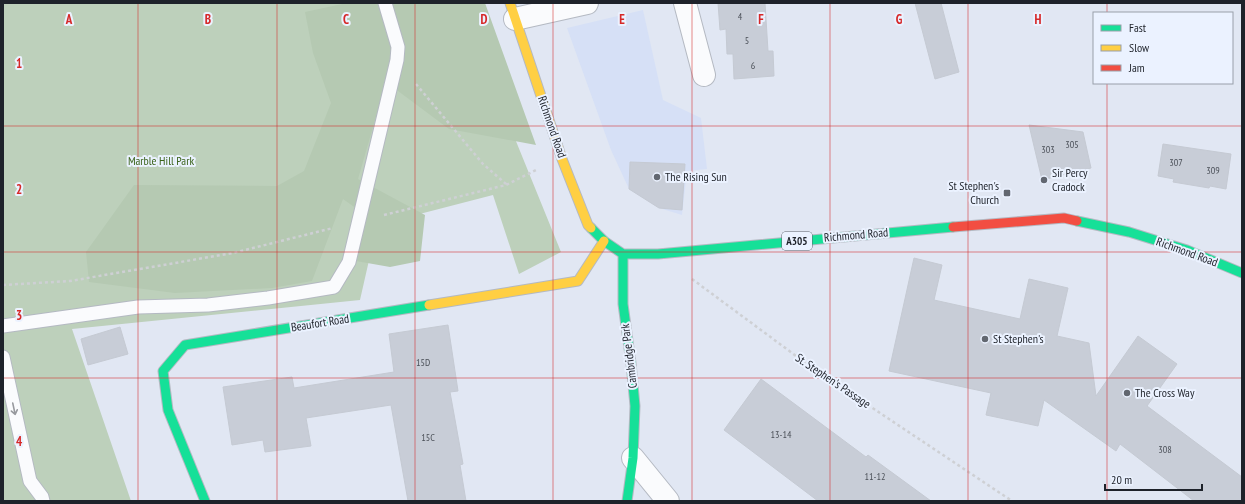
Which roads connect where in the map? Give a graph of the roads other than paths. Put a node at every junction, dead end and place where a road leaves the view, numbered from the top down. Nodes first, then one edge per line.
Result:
1 (385, 3) edge
2 (587, 3) edge
3 (685, 3) edge
4 (513, 11) edge
5 (704, 75) dead end
6 (604, 241) junction
7 (623, 254) junction
8 (1242, 273) edge
9 (3, 326) edge
10 (3, 358) edge
11 (633, 458) junction
12 (43, 501) edge
13 (205, 501) edge
14 (627, 501) edge
15 (668, 501) edge

1 - 9 lane
2 - 4 street
3 - 5 street
4 - 6 main road, Richmond Road
6 - 7 main road, Richmond Road
6 - 13 main road, Beaufort Road
7 - 8 main road, Richmond Road / A305
7 - 11 main road, Cambridge Park
10 -> 12 lane
11 - 14 main road, Cambridge Park
11 - 15 street

